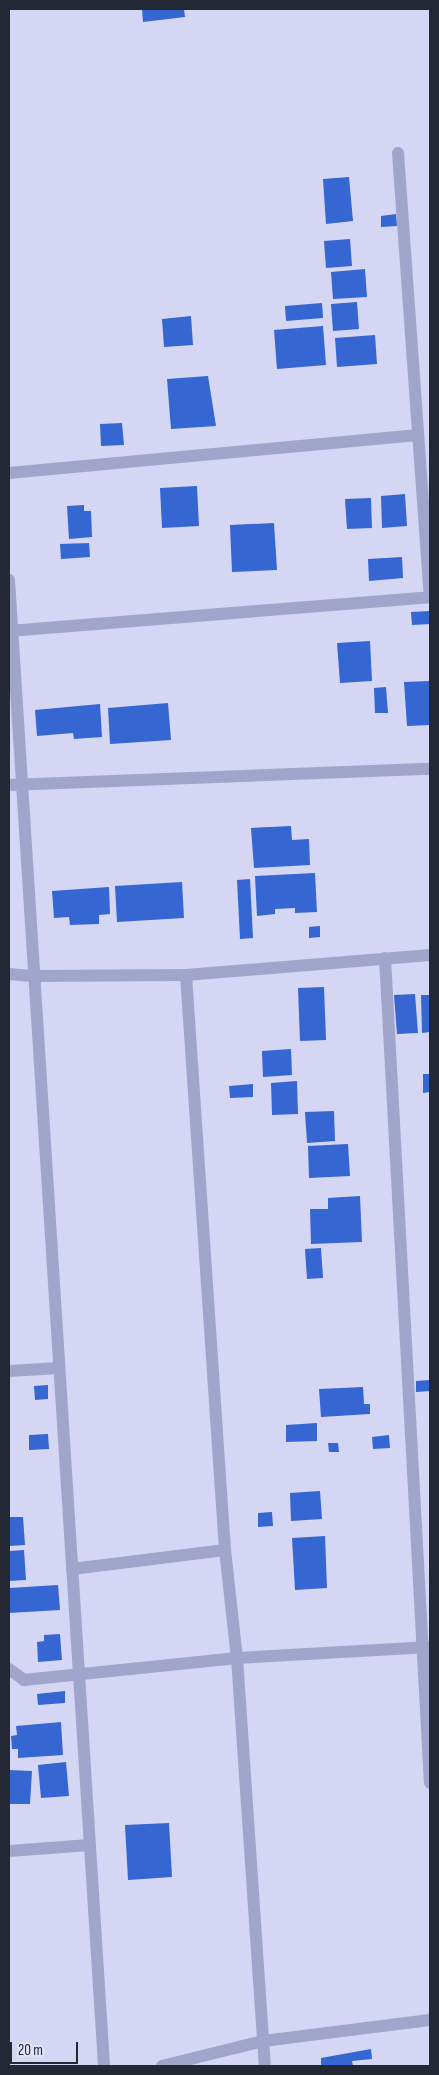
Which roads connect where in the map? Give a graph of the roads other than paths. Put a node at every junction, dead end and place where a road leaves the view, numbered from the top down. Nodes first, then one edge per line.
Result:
1 (398, 153) dead end
2 (418, 435) junction
3 (9, 473) edge
4 (9, 580) edge
5 (430, 597) edge
6 (11, 631) edge
7 (430, 769) edge
8 (15, 785) edge
9 (430, 955) edge
10 (385, 958) junction
11 (9, 974) edge
12 (186, 974) junction
13 (34, 976) junction
14 (59, 1368) junction
15 (9, 1371) edge
16 (225, 1550) junction
17 (72, 1569) junction
18 (426, 1647) edge
19 (237, 1658) junction
20 (9, 1669) edge
21 (79, 1673) junction
22 (430, 1783) edge
23 (90, 1845) junction
24 (9, 1851) edge
25 (430, 2020) edge
26 (263, 2041) junction
27 (104, 2066) edge
28 (162, 2066) edge
29 (265, 2066) edge

1 - 2 street
2 - 3 street
2 - 5 street
4 - 6 street
5 - 6 street
6 - 8 street
7 - 8 street
8 - 13 street
9 - 10 street
10 - 12 street
10 - 18 street
11 - 13 street
12 - 13 street
12 - 16 street
13 - 14 street
14 - 15 street
14 - 17 street
16 - 17 street
16 - 19 street
17 - 21 street
18 - 19 street
18 - 22 street
19 - 21 street
19 - 26 street
20 - 21 street
21 - 23 street
23 - 24 street
23 - 27 street
25 - 26 street
26 - 28 street
26 - 29 street

